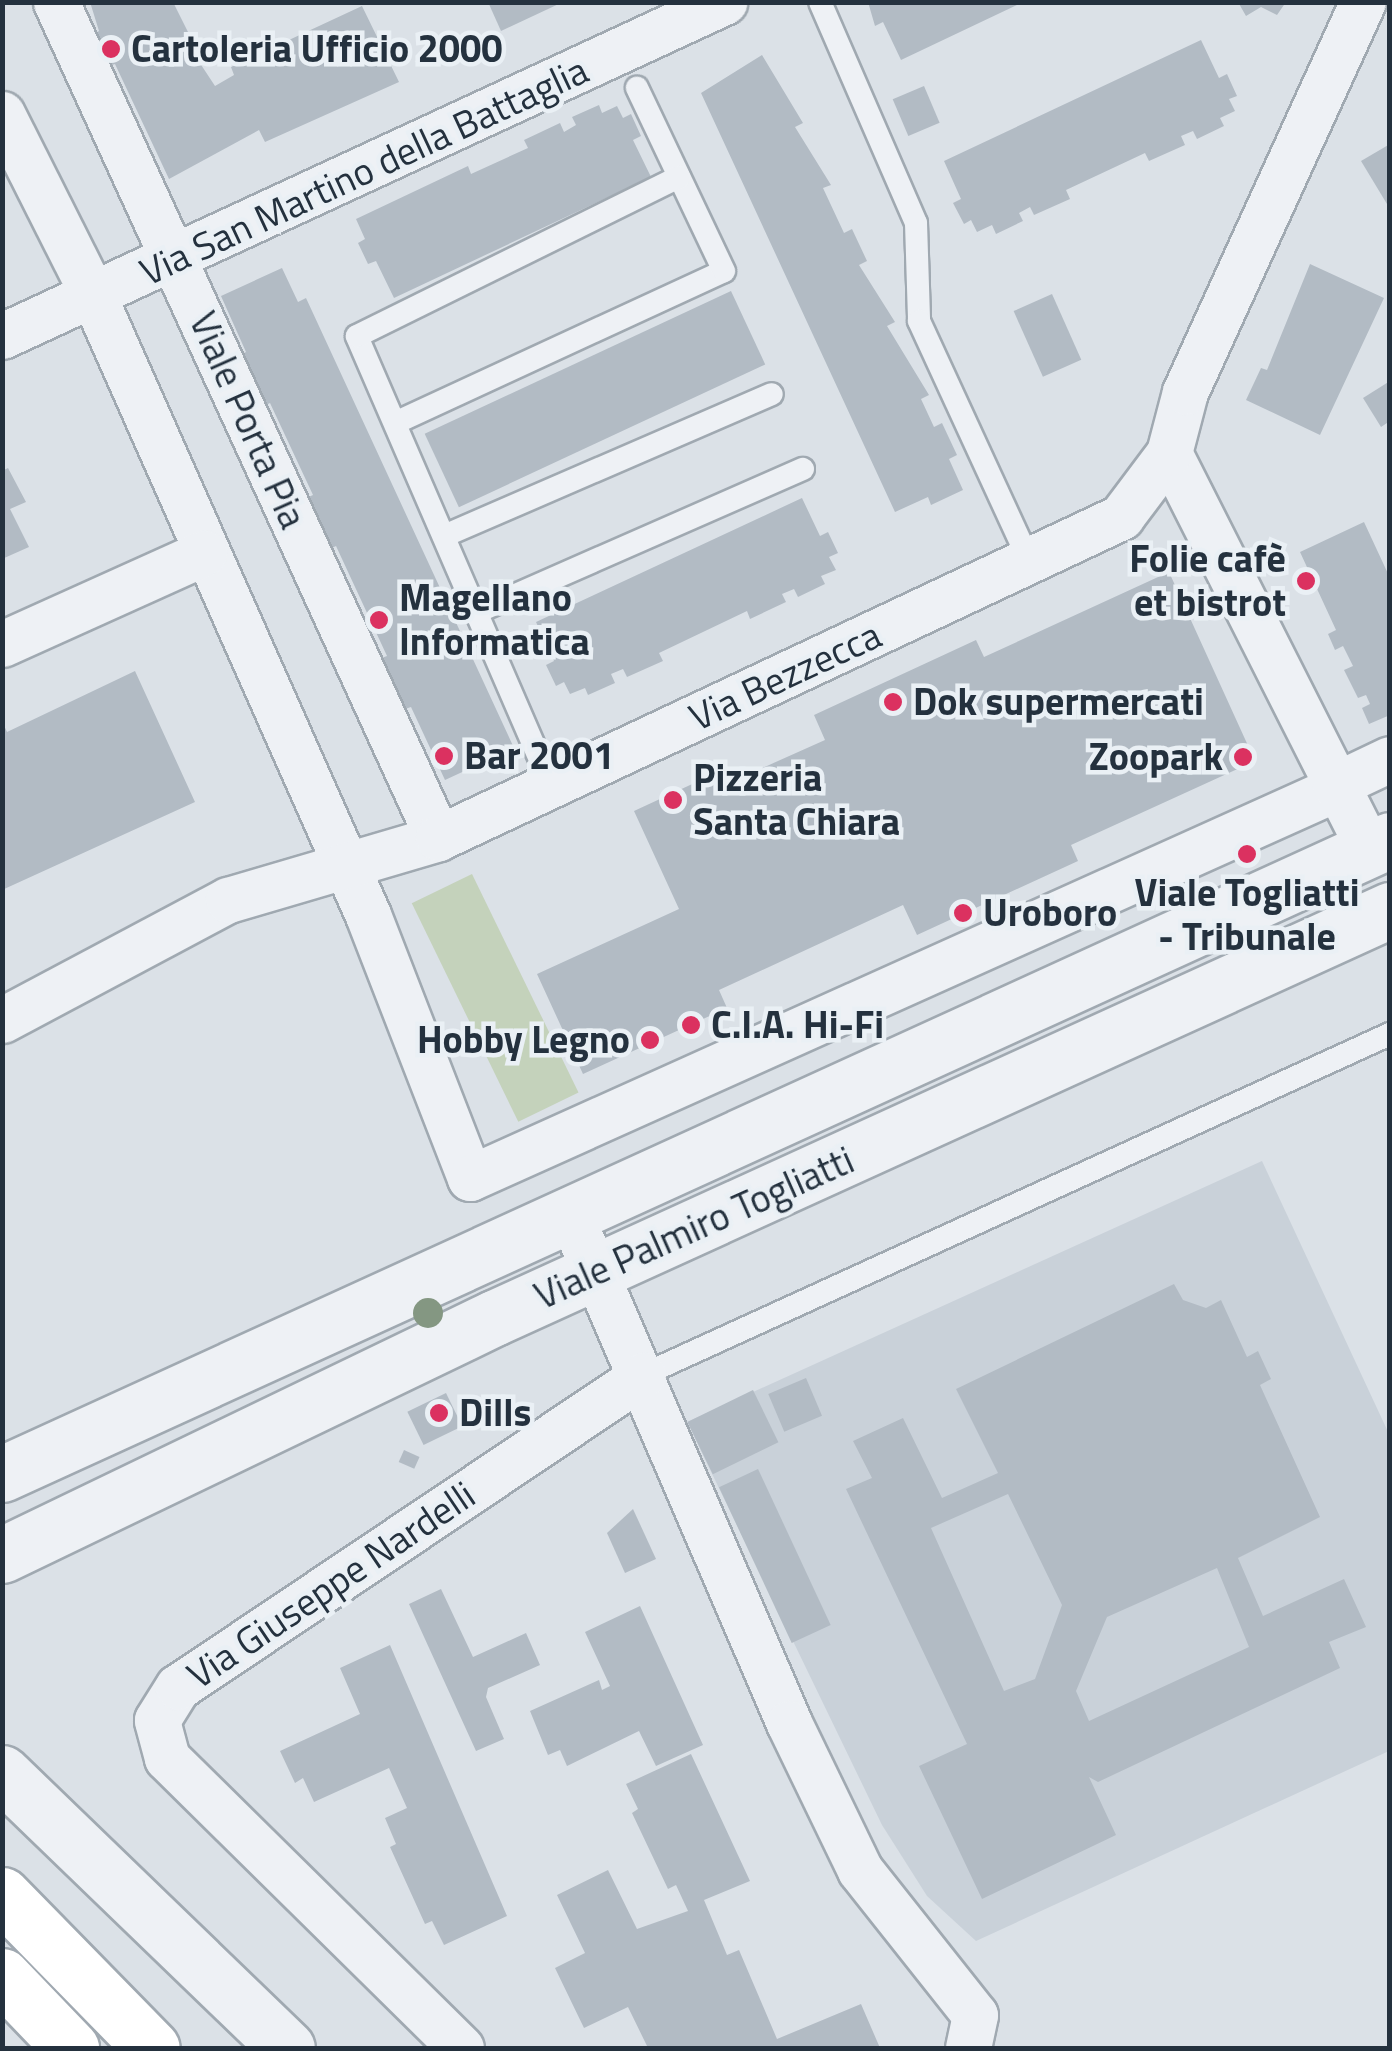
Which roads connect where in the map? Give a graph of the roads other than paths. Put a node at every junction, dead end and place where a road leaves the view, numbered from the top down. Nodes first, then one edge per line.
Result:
1 (56, 2) edge
2 (724, 2) edge
3 (820, 2) edge
4 (1362, 3) edge
5 (637, 88) dead end
6 (2, 114) edge
7 (679, 177) junction
8 (175, 259) junction
9 (94, 297) junction
10 (2, 336) edge
11 (772, 394) dead end
12 (395, 423) junction
13 (1169, 453) junction
14 (803, 469) dead end
15 (444, 536) junction
16 (204, 553) junction
17 (1030, 562) junction
18 (478, 612) junction
19 (2, 644) edge
20 (1390, 759) edge
21 (551, 785) junction
22 (1336, 786) junction
23 (438, 838) junction
24 (1379, 845) edge
25 (346, 866) junction
26 (1390, 910) edge
27 (2, 1020) edge
28 (1390, 1034) edge
29 (571, 1216) junction
30 (596, 1272) junction
31 (643, 1374) junction
32 (2, 1474) edge
33 (2, 1555) edge
34 (2, 1773) edge
35 (2, 1895) edge
36 (2, 1976) edge
37 (71, 2048) edge
38 (152, 2048) edge
39 (287, 2048) edge
40 (461, 2048) edge
41 (968, 2048) edge

1 - 8 street, Viale Porta Pia
2 - 8 street, Via San Martino della Battaglia
3 - 17 lane
4 - 13 street, Via Bezzecca
5 - 7 lane
6 - 9 street
7 - 12 lane
7 - 12 lane
8 - 9 street, Via San Martino della Battaglia
8 - 23 street, Viale Porta Pia
9 - 10 street, Via San Martino della Battaglia
9 - 16 street
11 - 15 lane
12 - 15 lane
13 - 17 street, Via Bezzecca
13 - 22 street, Viale Palmiro Togliatti
14 - 18 lane
15 - 18 lane
16 - 19 street
16 - 25 street
17 - 21 street, Via Bezzecca
18 - 21 lane
20 - 22 street
21 - 23 street, Via Bezzecca
22 - 24 street, Viale Palmiro Togliatti
22 - 25 street
23 - 25 street, Via Bezzecca
24 - 29 street, Viale Palmiro Togliatti
25 - 27 street, Via Bezzecca
26 - 30 street, Viale Palmiro Togliatti
28 - 31 lane
29 - 30 street
29 - 32 street, Viale Palmiro Togliatti
30 - 31 street
30 - 33 street, Viale Palmiro Togliatti
31 - 40 street, Via Giuseppe Nardelli
31 - 41 street
34 - 39 street
35 - 38 highway
36 - 37 highway

